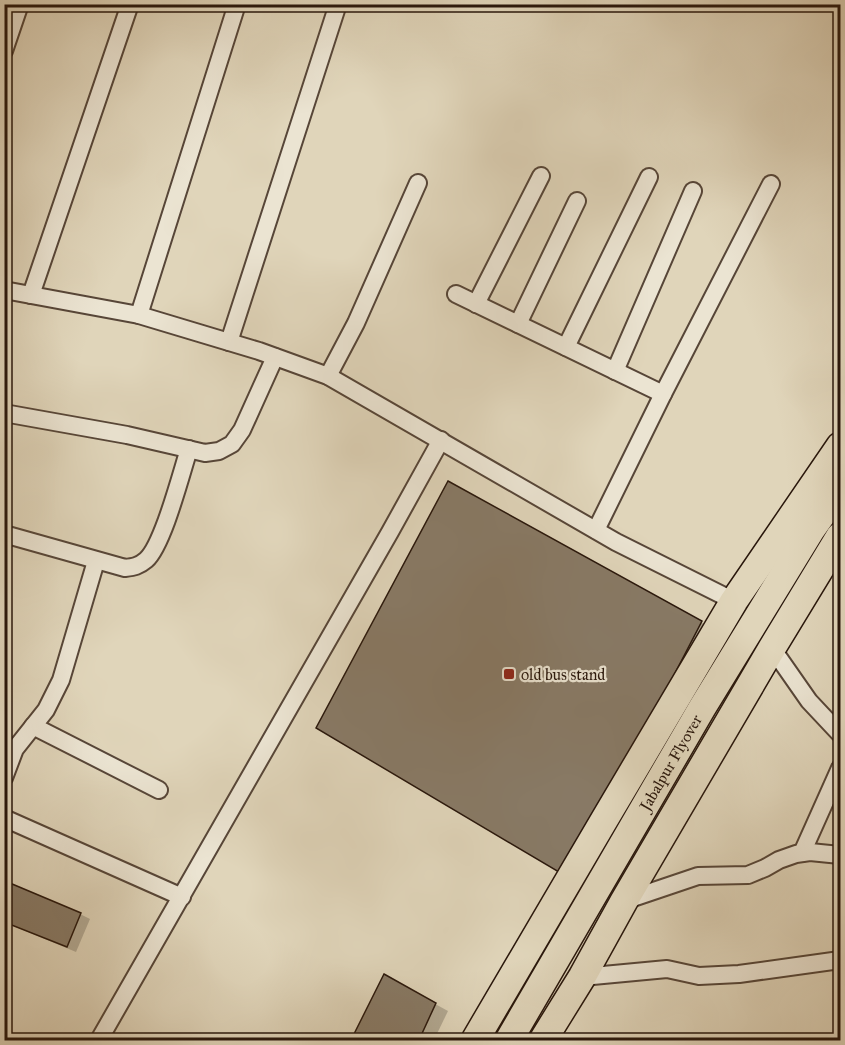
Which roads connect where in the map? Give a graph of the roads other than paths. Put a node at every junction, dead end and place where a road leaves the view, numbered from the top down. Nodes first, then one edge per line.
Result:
1 (20, 4) edge
2 (130, 4) edge
3 (237, 4) edge
4 (338, 4) edge
5 (4, 51) edge
6 (541, 177) dead end
7 (649, 177) dead end
8 (418, 183) dead end
9 (771, 184) dead end
10 (693, 191) dead end
11 (577, 201) dead end
12 (4, 290) edge
13 (456, 294) dead end
14 (31, 295) junction
15 (476, 304) junction
16 (139, 315) junction
17 (518, 324) junction
18 (229, 342) junction
19 (566, 348) junction
20 (274, 357) junction
21 (615, 371) junction
22 (328, 376) junction
23 (663, 394) junction
24 (4, 413) edge
25 (441, 440) junction
26 (840, 446) edge
27 (189, 449) junction
28 (840, 489) edge
29 (596, 530) junction
30 (4, 534) edge
31 (840, 536) edge
32 (96, 561) junction
33 (734, 601) junction
34 (772, 648) junction
35 (33, 726) junction
36 (840, 734) edge
37 (840, 768) edge
38 (4, 778) edge
39 (159, 790) dead end
40 (4, 818) edge
41 (802, 853) junction
42 (840, 855) edge
43 (182, 897) junction
44 (624, 901) junction
45 (840, 960) edge
46 (582, 976) junction
47 (99, 1041) edge
48 (475, 1041) edge
49 (509, 1041) edge
50 (543, 1041) edge

1 - 5 street
2 - 14 street
3 - 16 street
4 - 18 street
6 - 15 street
7 - 19 street
8 - 22 street
9 - 23 street
10 - 21 street
11 - 17 street
12 - 14 street
13 - 15 street
14 - 16 street
15 - 17 street
16 - 18 street
17 - 19 street
18 - 20 street
19 - 21 street
20 - 22 street
20 - 27 street
21 - 23 street
22 - 25 street
23 - 29 street
24 - 27 street
25 - 29 street
25 - 43 street
26 - 33 main road
27 - 32 street
28 - 49 main road, Jabalpur Flyover
29 - 33 street
30 - 32 street
31 - 34 main road
32 - 35 street
33 - 48 main road
34 - 36 street
34 - 44 main road
35 - 38 street
35 - 39 street
37 - 41 street
40 - 43 street
41 - 42 street
41 - 44 street
43 - 47 street
44 - 46 main road
45 - 46 street
46 - 50 main road

